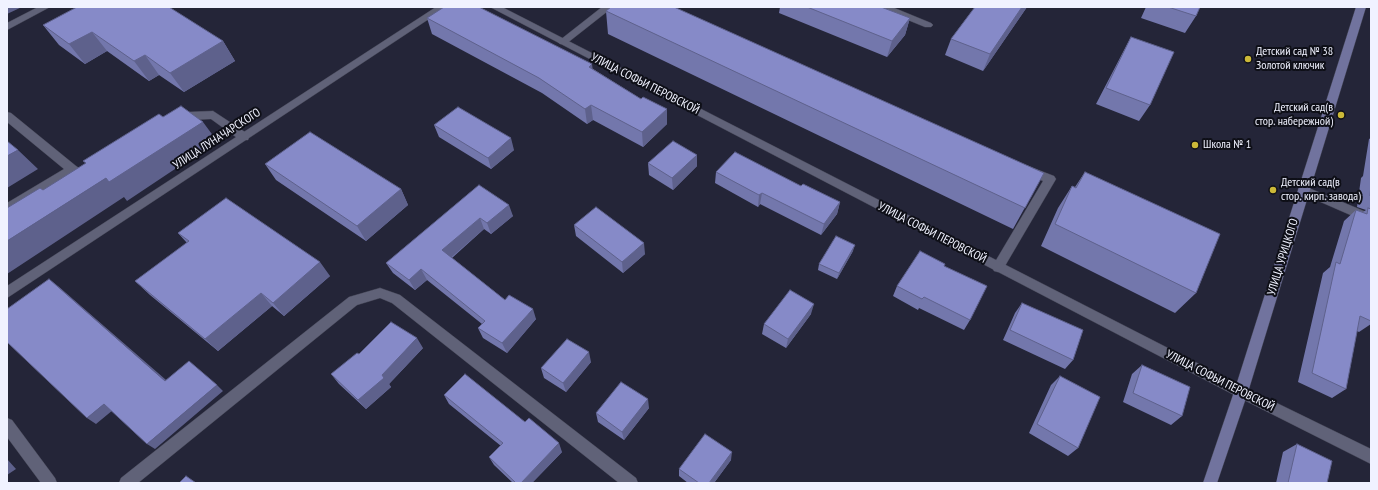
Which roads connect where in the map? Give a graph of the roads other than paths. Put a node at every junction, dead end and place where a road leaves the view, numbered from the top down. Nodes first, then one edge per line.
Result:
1 (45, 7) edge
2 (442, 7) edge
3 (495, 7) edge
4 (608, 7) edge
5 (884, 7) edge
6 (1361, 7) edge
7 (928, 25) dead end
8 (7, 28) edge
9 (563, 42) junction
10 (7, 116) edge
11 (168, 124) edge
12 (244, 137) junction
13 (1021, 166) edge
14 (72, 169) junction
15 (96, 169) edge
16 (1304, 190) junction
17 (7, 209) edge
18 (1371, 219) edge
19 (998, 267) junction
20 (7, 293) edge
21 (1241, 392) junction
22 (7, 425) edge
23 (1371, 457) edge
24 (50, 483) edge
25 (126, 483) edge
26 (631, 483) edge
27 (1210, 483) edge

1 - 8 street
2 - 12 street, УЛИЦА ЛУНАЧАРСКОГО
3 - 9 street, УЛИЦА СОФЬИ ПЕРОВСКОЙ
4 - 9 street
5 - 7 street
6 - 16 main road, УЛИЦА УРИЦКОГО
9 - 19 street, УЛИЦА СОФЬИ ПЕРОВСКОЙ
10 - 14 street
11 - 12 street
12 - 20 street, УЛИЦА ЛУНАЧАРСКОГО
13 - 19 street
14 - 15 street
14 - 17 street
16 - 18 street
16 - 21 main road, УЛИЦА УРИЦКОГО
19 - 21 street, УЛИЦА СОФЬИ ПЕРОВСКОЙ
21 - 23 street, УЛИЦА СОФЬИ ПЕРОВСКОЙ
21 - 27 main road, УЛИЦА УРИЦКОГО
22 - 24 street
25 - 26 street

